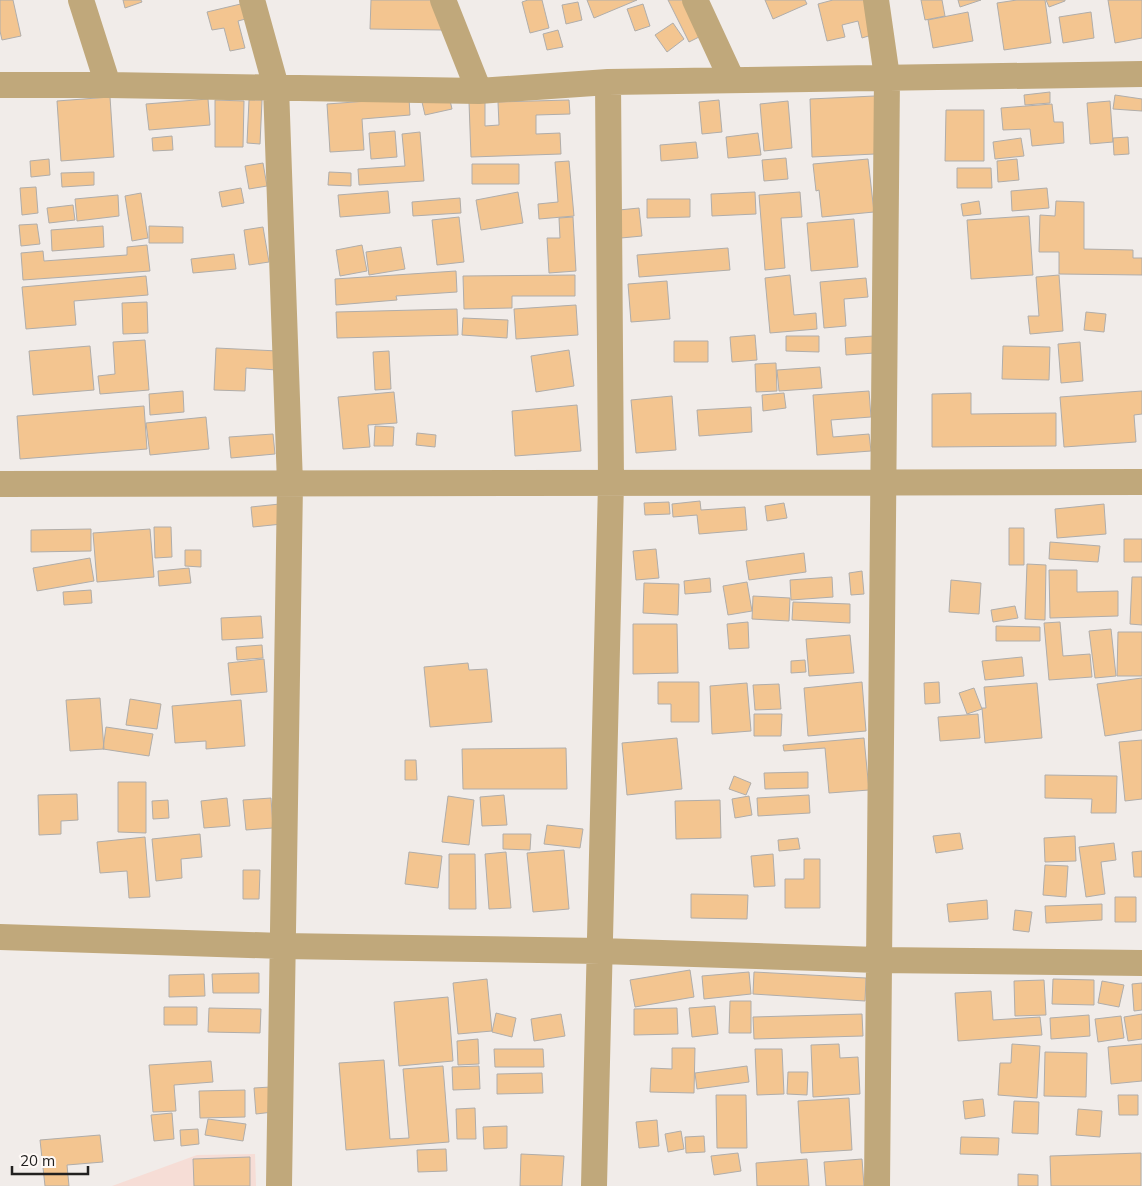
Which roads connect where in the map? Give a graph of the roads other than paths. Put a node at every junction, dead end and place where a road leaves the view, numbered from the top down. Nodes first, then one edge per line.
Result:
1 (81, 0) edge
2 (252, 0) edge
3 (443, 0) edge
4 (695, 0) edge
5 (876, 0) edge
6 (1142, 74) edge
7 (887, 77) junction
8 (732, 80) junction
9 (608, 82) junction
10 (0, 85) edge
11 (108, 85) junction
12 (276, 87) junction
13 (478, 91) junction
14 (882, 482) junction
15 (1142, 482) edge
16 (611, 483) junction
17 (0, 484) edge
18 (290, 484) junction
19 (0, 937) edge
20 (282, 946) junction
21 (600, 951) junction
22 (878, 960) junction
23 (1142, 963) edge
24 (278, 1186) edge
25 (594, 1186) edge
26 (877, 1186) edge

1 - 11 street
2 - 12 street
3 - 13 street
4 - 8 street
5 - 7 street
6 - 7 street
7 - 8 street
7 - 14 street
8 - 9 street
9 - 13 street
9 - 16 street
10 - 11 street
11 - 12 street
12 - 13 street
12 - 18 street
14 - 15 street
14 - 16 street
14 - 22 street
16 - 18 street
16 - 21 street
17 - 18 street
18 - 20 street
19 - 20 street
20 - 21 street
20 - 24 street
21 - 22 street
21 - 25 street
22 - 23 street
22 - 26 street

